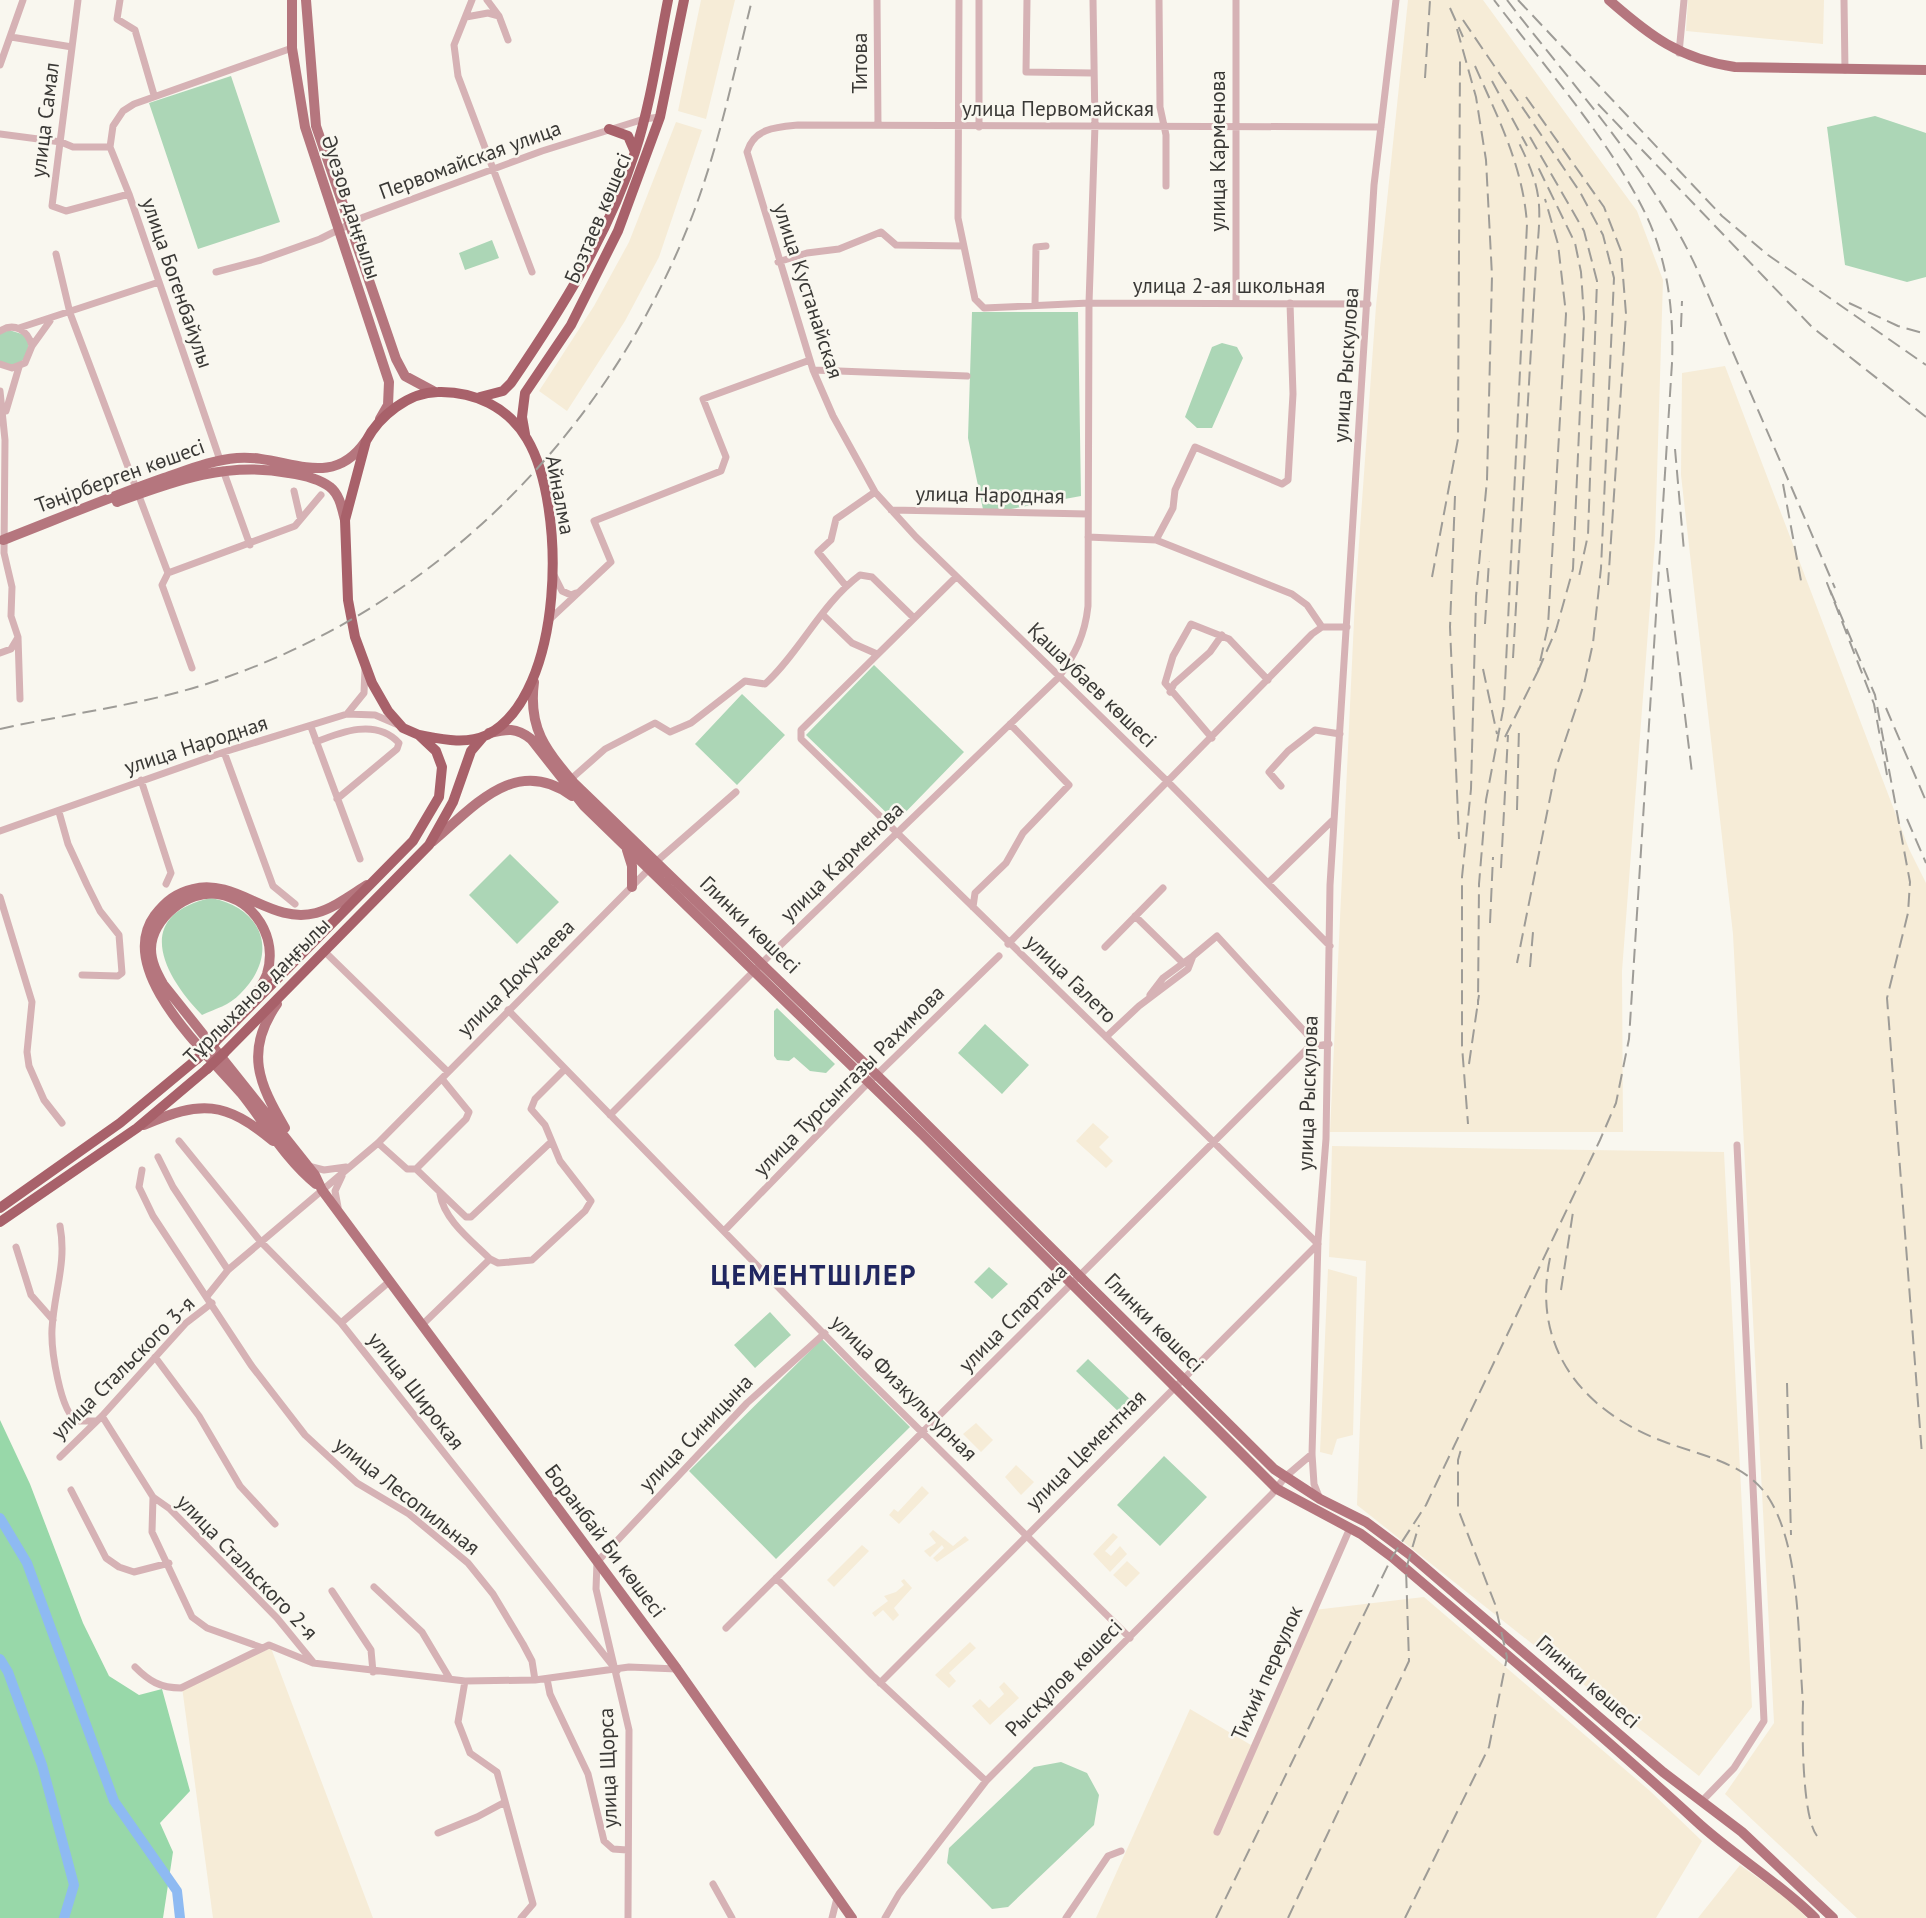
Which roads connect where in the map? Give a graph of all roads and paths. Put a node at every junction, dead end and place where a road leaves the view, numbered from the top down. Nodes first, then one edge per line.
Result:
1 (23, 0) edge
2 (78, 0) edge
3 (120, 0) edge
4 (292, 0) edge
5 (306, 0) edge
6 (472, 0) edge
7 (487, 0) edge
8 (668, 0) edge
9 (684, 0) edge
10 (877, 0) edge
11 (959, 0) edge
12 (979, 0) edge
13 (1027, 0) edge
14 (1093, 0) edge
15 (1159, 0) edge
16 (1236, 0) edge
17 (1396, 0) edge
18 (1609, 0) edge
19 (1684, 0) edge
20 (1844, 0) edge
21 (499, 16) junction
22 (466, 17) junction
23 (11, 37) junction
24 (508, 40) dead end
25 (72, 47) junction
26 (292, 48) junction
27 (1679, 53) junction
28 (0, 65) edge
29 (1845, 70) junction
30 (1926, 70) edge
31 (1092, 73) junction
32 (153, 95) junction
33 (660, 117) junction
34 (643, 119) junction
35 (878, 125) junction
36 (1095, 125) junction
37 (958, 126) junction
38 (979, 127) junction
39 (1163, 127) junction
40 (1381, 127) junction
41 (1236, 128) junction
42 (610, 129) junction
43 (0, 134) edge
44 (61, 142) junction
45 (110, 147) junction
46 (635, 152) junction
47 (747, 152) joint
48 (492, 170) junction
49 (1166, 186) dead end
50 (129, 194) junction
51 (349, 223) junction
52 (336, 229) junction
53 (962, 246) junction
54 (1046, 246) dead end
55 (56, 254) dead end
56 (778, 262) junction
57 (216, 272) dead end
58 (532, 272) dead end
59 (159, 282) junction
60 (1089, 303) junction
61 (1236, 303) junction
62 (1290, 303) junction
63 (1035, 304) junction
64 (1368, 304) junction
65 (70, 313) junction
66 (52, 319) junction
67 (0, 320) edge
68 (10, 327) junction
69 (19, 328) junction
70 (0, 331) edge
71 (32, 346) junction
72 (810, 360) junction
73 (0, 364) edge
74 (19, 367) junction
75 (813, 370) junction
76 (967, 376) dead end
77 (0, 391) edge
78 (433, 391) junction
79 (480, 397) junction
80 (380, 419) junction
81 (4, 422) junction
82 (526, 437) junction
83 (845, 438) joint
84 (2, 440) edge
85 (366, 440) junction
86 (221, 464) junction
87 (137, 491) junction
88 (294, 491) dead end
89 (874, 492) junction
90 (321, 495) dead end
91 (891, 510) junction
92 (1088, 514) junction
93 (300, 517) junction
94 (345, 520) junction
95 (1088, 537) junction
96 (2, 540) edge
97 (1156, 540) junction
98 (250, 545) junction
99 (2, 555) edge
100 (551, 568) junction
101 (168, 573) junction
102 (956, 577) junction
103 (846, 586) junction
104 (580, 592) junction
105 (823, 615) junction
106 (914, 618) junction
107 (548, 621) junction
108 (1347, 627) junction
109 (1320, 628) junction
110 (1222, 635) junction
111 (18, 637) junction
112 (0, 653) edge
113 (877, 654) junction
114 (366, 665) junction
115 (192, 667) dead end
116 (1058, 678) junction
117 (1268, 680) junction
118 (534, 682) junction
119 (1170, 692) junction
120 (20, 699) dead end
121 (347, 714) junction
122 (1010, 724) junction
123 (310, 727) junction
124 (403, 728) junction
125 (487, 734) junction
126 (1340, 734) junction
127 (419, 736) junction
128 (1212, 738) junction
129 (316, 742) junction
130 (223, 752) junction
131 (571, 779) junction
132 (141, 780) junction
133 (1168, 782) junction
134 (1281, 786) dead end
135 (736, 792) dead end
136 (337, 799) junction
137 (584, 806) junction
138 (59, 813) junction
139 (1334, 819) junction
140 (0, 831) edge
141 (898, 832) junction
142 (429, 845) junction
143 (626, 846) junction
144 (360, 859) dead end
145 (653, 864) junction
146 (376, 878) junction
147 (1268, 883) junction
148 (166, 884) dead end
149 (632, 887) junction
150 (1163, 888) dead end
151 (227, 892) junction
152 (0, 897) edge
153 (295, 904) dead end
154 (973, 907) junction
155 (1136, 916) junction
156 (1008, 944) junction
157 (1330, 946) junction
158 (1105, 947) dead end
159 (324, 951) junction
160 (999, 956) dead end
161 (1193, 956) junction
162 (1182, 961) junction
163 (762, 964) junction
164 (753, 972) junction
165 (82, 975) dead end
166 (291, 985) junction
167 (1145, 1001) junction
168 (508, 1010) junction
169 (245, 1012) junction
170 (1106, 1037) junction
171 (1316, 1044) junction
172 (1329, 1044) junction
173 (565, 1069) junction
174 (448, 1072) junction
175 (877, 1076) junction
176 (442, 1079) junction
177 (868, 1083) junction
178 (610, 1115) junction
179 (62, 1124) dead end
180 (138, 1128) junction
181 (179, 1141) dead end
182 (551, 1142) junction
183 (378, 1143) junction
184 (1213, 1143) junction
185 (1737, 1145) dead end
186 (294, 1154) junction
187 (158, 1157) dead end
188 (353, 1164) junction
189 (308, 1166) junction
190 (416, 1169) junction
191 (142, 1170) dead end
192 (54, 1178) junction
193 (322, 1190) junction
194 (440, 1194) junction
195 (0, 1208) edge
196 (341, 1214) junction
197 (0, 1222) edge
198 (60, 1226) dead end
199 (724, 1231) junction
200 (261, 1242) junction
201 (1318, 1244) junction
202 (16, 1247) dead end
203 (490, 1259) junction
204 (228, 1270) junction
205 (1080, 1275) junction
206 (390, 1281) junction
207 (1072, 1283) junction
208 (208, 1295) junction
209 (212, 1303) junction
210 (53, 1320) junction
211 (341, 1323) junction
212 (422, 1325) junction
213 (825, 1333) junction
214 (155, 1357) junction
215 (1179, 1382) junction
216 (99, 1419) junction
217 (923, 1433) junction
218 (1312, 1454) junction
219 (60, 1457) dead end
220 (1285, 1477) junction
221 (1277, 1489) junction
222 (71, 1490) dead end
223 (153, 1497) junction
224 (1320, 1499) junction
225 (275, 1524) dead end
226 (1371, 1526) junction
227 (1350, 1528) junction
228 (1027, 1534) junction
229 (1365, 1537) junction
230 (597, 1562) junction
231 (169, 1563) junction
232 (776, 1578) junction
233 (374, 1587) dead end
234 (332, 1591) dead end
235 (726, 1628) dead end
236 (287, 1632) junction
237 (1130, 1638) junction
238 (260, 1647) junction
239 (279, 1648) junction
240 (313, 1663) junction
241 (135, 1667) dead end
242 (677, 1669) junction
243 (617, 1671) junction
244 (373, 1672) junction
245 (450, 1679) junction
246 (547, 1679) junction
247 (535, 1680) junction
248 (465, 1681) junction
249 (880, 1683) junction
250 (1562, 1684) junction
251 (1554, 1697) junction
252 (986, 1781) junction
253 (1704, 1801) junction
254 (505, 1802) junction
255 (1696, 1821) junction
256 (1217, 1832) dead end
257 (438, 1833) dead end
258 (627, 1850) junction
259 (1121, 1852) dead end
260 (1773, 1861) junction
261 (1758, 1872) junction
262 (713, 1884) dead end
263 (837, 1898) junction
264 (521, 1918) edge
265 (628, 1918) edge
266 (732, 1918) edge
267 (832, 1918) edge
268 (852, 1918) edge
269 (885, 1918) edge
270 (1066, 1918) edge
271 (1815, 1918) edge
272 (1833, 1918) edge

1 - 23 street
2 - 25 street, улица Самал
3 - 32 street
4 - 26 main road, Әуезов даңғылы
5 - 51 main road, Әуезов даңғылы
6 - 22 street
7 - 21 street
8 - 34 highway, Бозтаев көшесі
9 - 33 highway, Бозтаев көшесі
10 - 35 street, Титова
11 - 37 street
12 - 38 street
13 - 31 street
14 - 31 street, улица Карменова
15 - 39 street
16 - 41 street, улица Карменова
17 - 40 street, улица Рыскулова
18 - 27 main road
19 - 27 street
20 - 29 street
21 - 22 street
21 - 24 street
22 - 48 street
23 - 25 street
23 - 28 street
25 - 44 street, улица Самал
26 - 32 street
26 - 52 main road, Әуезов даңғылы
27 - 29 main road
29 - 30 main road
31 - 36 street, улица Карменова
32 - 45 street
33 - 34 street, Первомайская улица
33 - 82 highway, Бозтаев көшесі
34 - 42 street, Первомайская улица
34 - 46 highway, Бозтаев көшесі
35 - 37 street, улица Первомайская
35 - 47 street, улица Первомайская
36 - 38 street, улица Первомайская
36 - 39 street, улица Первомайская
36 - 60 street, улица Карменова
37 - 38 street, улица Первомайская
37 - 53 street
39 - 41 street, улица Первомайская
39 - 49 street
40 - 41 street, улица Первомайская
40 - 64 street, улица Рыскулова
41 - 61 street, улица Карменова
42 - 46 highway
42 - 48 street, Первомайская улица
43 - 44 street
44 - 45 street
44 - 50 street, улица Самал
45 - 50 street, улица Богенбайулы
46 - 79 highway, Бозтаев көшесі
47 - 56 street, улица Кустанайская
48 - 51 street, Первомайская улица
48 - 58 street
50 - 59 street, улица Богенбайулы
51 - 52 street, Первомайская улица
51 - 78 main road, Әуезов даңғылы
52 - 57 street, Первомайская улица
52 - 80 main road, Әуезов даңғылы
53 - 56 street
53 - 63 street, улица 2-ая школьная
54 - 63 street
55 - 65 street
56 - 72 street, улица Кустанайская
59 - 65 street
59 - 86 street, улица Богенбайулы
60 - 61 street, улица 2-ая школьная
60 - 63 street, улица 2-ая школьная
60 - 92 street, улица Карменова
61 - 62 street, улица 2-ая школьная
62 - 64 street, улица 2-ая школьная
62 - 97 street
64 - 108 street, улица Рыскулова
65 - 66 street
65 - 87 street
66 - 69 street
66 - 71 street
67 - 68 street
68 - 69 street
68 - 70 street
69 - 71 street
71 - 74 street
72 - 75 street, улица Кустанайская
72 - 104 street
73 - 74 street
74 - 81 street
75 - 76 street
75 - 83 street, улица Кустанайская
77 - 81 street
78 - 79 highway, Айналма
78 - 80 highway
79 - 82 highway, Айналма
80 - 85 highway
81 - 84 street
82 - 100 highway, Айналма
83 - 89 street, Қашаубаев көшесі
84 - 96 street
85 - 86 main road, Тәңірберген көшесі
85 - 94 highway
86 - 87 main road, Тәңірберген көшесі
86 - 94 main road, Тәңірберген көшесі
86 - 98 street, улица Богенбайулы
87 - 96 main road, Тәңірберген көшесі
87 - 101 street
88 - 93 street
89 - 91 street, Қашаубаев көшесі
89 - 103 street
90 - 93 street
91 - 92 street, улица Народная
91 - 102 street, Қашаубаев көшесі
92 - 95 street, улица Карменова
93 - 98 street
94 - 114 highway
95 - 97 street
95 - 116 street, улица Карменова
96 - 99 street
97 - 109 street
98 - 101 street
99 - 111 street
100 - 104 street
100 - 107 highway, Айналма
101 - 115 street
102 - 106 street
102 - 116 street, Қашаубаев көшесі
103 - 105 street
103 - 106 street
104 - 107 street
105 - 113 street
105 - 131 street
106 - 113 street
107 - 118 highway, Айналма
108 - 109 street
108 - 126 street, улица Рыскулова
109 - 117 street
110 - 117 street
110 - 119 street
110 - 119 street
111 - 112 street
111 - 120 street
113 - 141 street, улица Галето
114 - 121 street
114 - 124 highway
116 - 122 street, улица Карменова
116 - 133 street, Қашаубаев көшесі
117 - 128 street
118 - 125 highway, Айналма
118 - 131 main road, Глинки көшесі
119 - 128 street
121 - 123 street, улица Народная
121 - 124 street, улица Народная
122 - 141 street, улица Карменова
122 - 154 street
123 - 129 street
123 - 130 street, улица Народная
124 - 127 highway
125 - 127 highway
125 - 137 main road, Глинки көшесі
125 - 142 highway, Тұрлыханов даңғылы
126 - 134 street
126 - 139 street, улица Рыскулова
127 - 146 highway, Тұрлыханов даңғылы
128 - 133 street
129 - 136 street
129 - 136 street
130 - 132 street, улица Народная
130 - 153 street
131 - 145 main road, Глинки көшесі
132 - 138 street, улица Народная
132 - 148 street
133 - 147 street, Қашаубаев көшесі
133 - 156 street
135 - 145 street, улица Докучаева
136 - 144 street
137 - 142 main road
137 - 143 main road, Глинки көшесі
138 - 140 street, улица Народная
138 - 165 street
139 - 147 street
139 - 157 street, улица Рыскулова
141 - 154 street, улица Галето
141 - 163 street, улица Карменова
142 - 159 highway, Тұрлыханов даңғылы
143 - 145 main road, Глинки көшесі
143 - 149 main road
145 - 149 street, улица Докучаева
145 - 163 main road, Глинки көшесі
145 - 164 main road, Глинки көшесі
146 - 151 main road
146 - 169 highway, Тұрлыханов даңғылы
147 - 157 street, Қашаубаев көшесі
149 - 168 street, улица Докучаева
150 - 155 street
151 - 169 main road
151 - 186 main road, Боранбай Би көшесі
152 - 179 street
154 - 156 street, улица Галето
155 - 158 street
155 - 162 street
156 - 170 street, улица Галето
157 - 172 street, улица Рыскулова
159 - 166 highway, Тұрлыханов даңғылы
159 - 174 street
160 - 175 street, улица Турсынгазы Рахимова
161 - 162 street
161 - 167 street
161 - 171 street
162 - 167 street
163 - 164 street, улица Карменова
163 - 175 main road, Глинки көшесі
164 - 177 main road, Глинки көшесі
164 - 178 street, улица Карменова
166 - 180 highway, Тұрлыханов даңғылы, bridge
166 - 186 main road
167 - 170 street
168 - 173 street, улица Физкультурная
168 - 174 street, улица Докучаева
169 - 192 highway, Тұрлыханов даңғылы, bridge
170 - 184 street, улица Галето
171 - 172 street
171 - 184 street, улица Спартака
172 - 201 street, улица Рыскулова
173 - 178 street, улица Физкультурная
173 - 182 street
174 - 176 street, улица Докучаева
175 - 177 street, улица Турсынгазы Рахимова
175 - 205 main road, Глинки көшесі
176 - 183 street, улица Докучаева
176 - 190 street
177 - 199 street, улица Турсынгазы Рахимова
177 - 207 main road, Глинки көшесі
178 - 199 street, улица Физкультурная
180 - 186 main road
180 - 192 highway, Тұрлыханов даңғылы
181 - 200 street, улица Широкая
182 - 194 street
182 - 203 street
183 - 188 street, улица Докучаева
183 - 190 street
184 - 201 street, улица Галето
184 - 205 street, улица Спартака
185 - 253 street
186 - 189 main road, Боранбай Би көшесі
186 - 193 main road, Боранбай Би көшесі
187 - 204 street
188 - 189 street
188 - 193 street, улица Докучаева
188 - 196 street
189 - 193 main road, Боранбай Би көшесі
190 - 194 street
191 - 208 street, улица Лесопильная
192 - 195 highway, Тұрлыханов даңғылы
192 - 197 highway, Тұрлыханов даңғылы
193 - 196 main road, Боранбай Би көшесі
193 - 200 street, улица Стальского 3-я
194 - 203 street
196 - 206 main road, Боранбай Би көшесі
198 - 210 street
199 - 213 street, улица Физкультурная
200 - 204 street, улица Стальского 3-я
200 - 211 street, улица Широкая
201 - 215 street, улица Цементная
201 - 218 street, улица Рыскулова
202 - 210 street
203 - 212 street
204 - 208 street, улица Стальского 3-я
205 - 207 street, улица Спартака
205 - 215 main road, Глинки көшесі
206 - 211 street
206 - 212 main road, Боранбай Би көшесі
207 - 215 main road, Глинки көшесі
207 - 217 street, улица Спартака
208 - 209 street, улица Лесопильная
209 - 214 street, улица Стальского 3-я
209 - 247 street, улица Лесопильная
210 - 216 street
211 - 243 street, улица Широкая
212 - 230 main road, Боранбай Би көшесі
213 - 217 street, улица Физкультурная
213 - 230 street, улица Синицына
214 - 216 street, улица Стальского 3-я
214 - 225 street
215 - 220 main road, Глинки көшесі
215 - 221 main road, Глинки көшесі
215 - 228 street, улица Цементная
216 - 219 street, улица Стальского 3-я
216 - 223 street, улица Стальского 2-я
217 - 228 street, улица Физкультурная
217 - 232 street, улица Спартака
218 - 220 street
218 - 224 street, улица Рыскулова
220 - 221 street, Рысқұлов көшесі
220 - 224 main road, Глинки көшесі
221 - 227 main road, Глинки көшесі
221 - 237 street, Рысқұлов көшесі
222 - 231 street
223 - 231 street, улица Стальского 2-я
223 - 236 street, улица Стальского 2-я
224 - 226 main road, Глинки көшесі
226 - 229 street
226 - 250 main road, Глинки көшесі
227 - 229 main road, Глинки көшесі
227 - 256 street, Тихий переулок
228 - 237 street, улица Физкультурная
228 - 249 street, улица Цементная
229 - 251 main road, Глинки көшесі
230 - 242 main road, Боранбай Би көшесі
230 - 243 street, улица Щорса
231 - 238 street, улица Стальского 2-я
232 - 235 street, улица Спартака
232 - 249 street
233 - 245 street
234 - 244 street, улица Стальского 2-я
236 - 239 street
236 - 240 street, улица Стальского 2-я
237 - 252 street, Рысқұлов көшесі
238 - 239 street
238 - 241 street
239 - 240 street
240 - 244 street
242 - 243 street
242 - 263 main road, Боранбай Би көшесі
243 - 246 street
243 - 258 street, улица Щорса
244 - 245 street
245 - 248 street
246 - 247 street
246 - 258 street, улица Щорса
247 - 248 street
248 - 254 street
249 - 252 street
250 - 251 street
250 - 253 main road, Глинки көшесі
251 - 255 main road, Глинки көшесі
252 - 269 street, Рысқұлов көшесі
253 - 255 main road
253 - 260 main road, Глинки көшесі
254 - 257 street
254 - 264 street
255 - 261 main road, Глинки көшесі
258 - 265 street, улица Щорса
259 - 270 street
260 - 261 main road
260 - 272 main road, Глинки көшесі
261 - 271 main road, Глинки көшесі
262 - 266 street
263 - 267 street
263 - 268 main road, Боранбай Би көшесі

